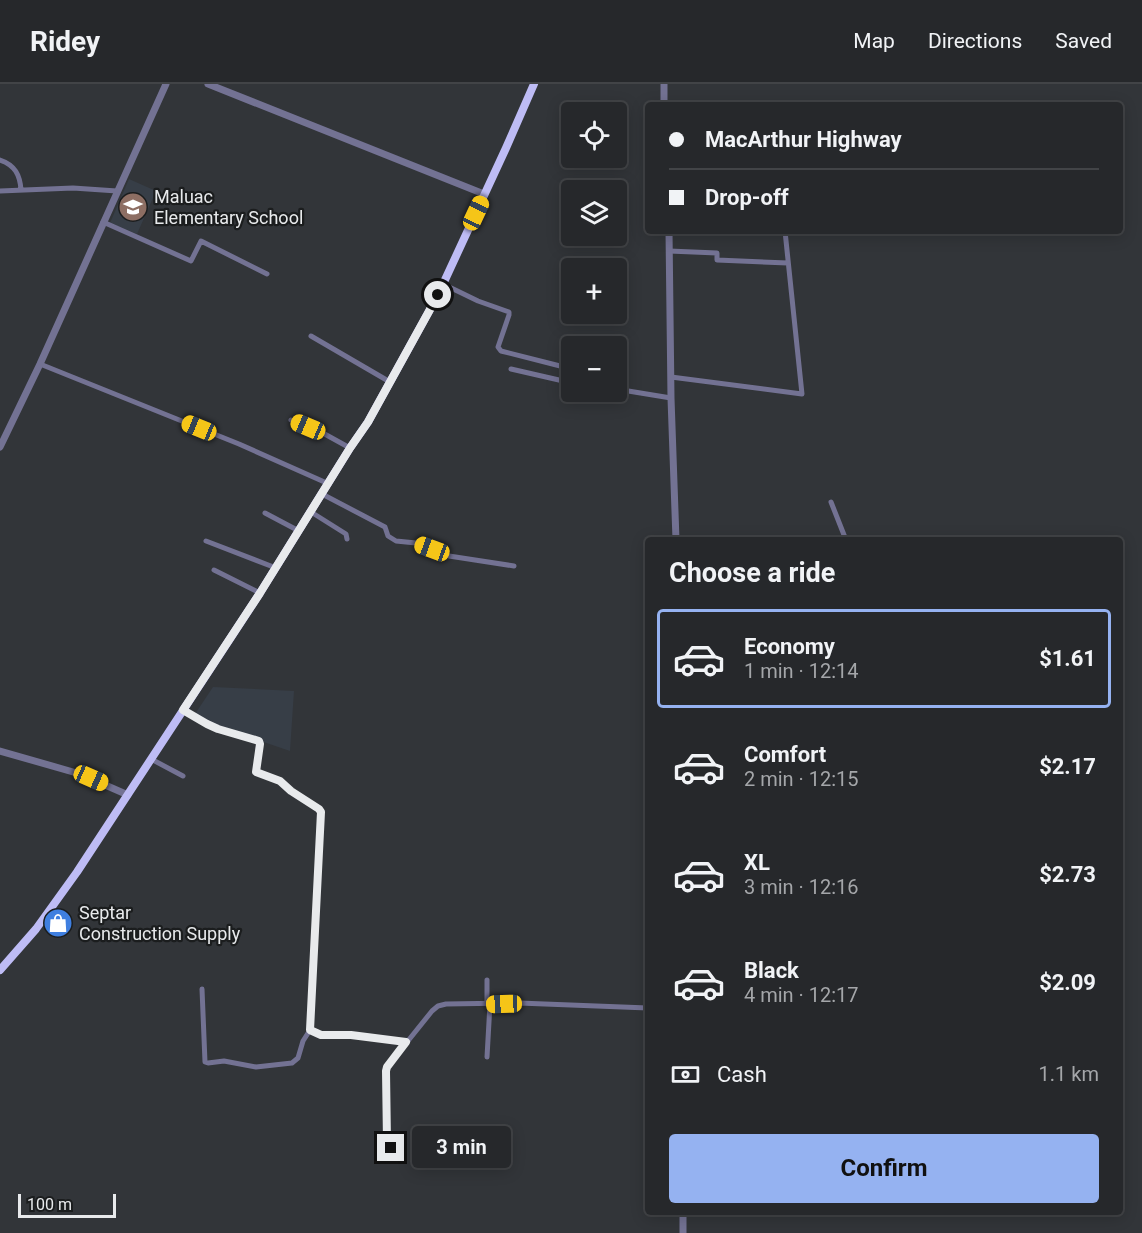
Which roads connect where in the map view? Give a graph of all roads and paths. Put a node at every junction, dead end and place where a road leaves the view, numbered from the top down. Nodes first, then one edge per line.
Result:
1 (166, 84) edge
2 (208, 84) edge
3 (534, 84) edge
4 (664, 84) edge
5 (664, 102) edge
6 (0, 160) edge
7 (21, 190) junction
8 (0, 191) edge
9 (117, 191) junction
10 (484, 194) junction
11 (103, 222) junction
12 (669, 234) edge
13 (785, 234) edge
14 (669, 251) junction
15 (788, 263) junction
16 (267, 274) dead end
17 (443, 284) junction
18 (311, 336) dead end
19 (40, 364) junction
20 (561, 366) edge
21 (511, 369) dead end
22 (671, 377) junction
23 (561, 380) edge
24 (390, 382) junction
25 (627, 391) edge
26 (671, 398) junction
27 (291, 420) dead end
28 (0, 447) edge
29 (350, 448) junction
30 (328, 484) junction
31 (322, 494) junction
32 (831, 502) dead end
33 (311, 512) junction
34 (265, 513) dead end
35 (299, 531) junction
36 (676, 537) edge
37 (845, 537) edge
38 (346, 538) dead end
39 (206, 541) dead end
40 (514, 566) dead end
41 (276, 568) junction
42 (214, 570) dead end
43 (260, 593) junction
44 (183, 710) junction
45 (0, 751) edge
46 (151, 759) junction
47 (183, 776) dead end
48 (128, 795) junction
49 (0, 970) edge
50 (488, 980) dead end
51 (202, 989) dead end
52 (488, 1004) junction
53 (645, 1008) edge
54 (310, 1030) junction
55 (406, 1042) junction
56 (487, 1057) dead end
57 (399, 1150) dead end
58 (683, 1215) edge
59 (683, 1233) edge

1 - 9 street
2 - 10 street
3 - 10 highway
4 - 5 street
6 - 7 street
7 - 8 street
7 - 9 street
9 - 11 street
10 - 17 highway
11 - 16 street
11 - 19 street
12 - 14 street
13 - 15 street
14 - 15 street
14 - 22 street
15 - 22 street
17 - 20 street
17 - 24 highway
18 - 24 street
19 - 28 street
19 - 30 street
21 - 23 street
22 - 26 street
24 - 29 highway
25 - 26 street
26 - 36 street
27 - 29 street
29 - 30 highway
30 - 31 highway
31 - 33 highway
31 - 40 street
32 - 37 street
33 - 35 highway
33 - 38 street
34 - 35 street
35 - 41 highway
39 - 41 street
41 - 43 highway
42 - 43 street
43 - 44 highway
44 - 46 highway
44 - 54 street
45 - 48 street
46 - 47 street
46 - 48 highway
48 - 49 highway
50 - 52 street
51 - 54 street
52 - 53 street
52 - 55 street
52 - 56 street
54 - 55 street
55 - 57 street
58 - 59 street

